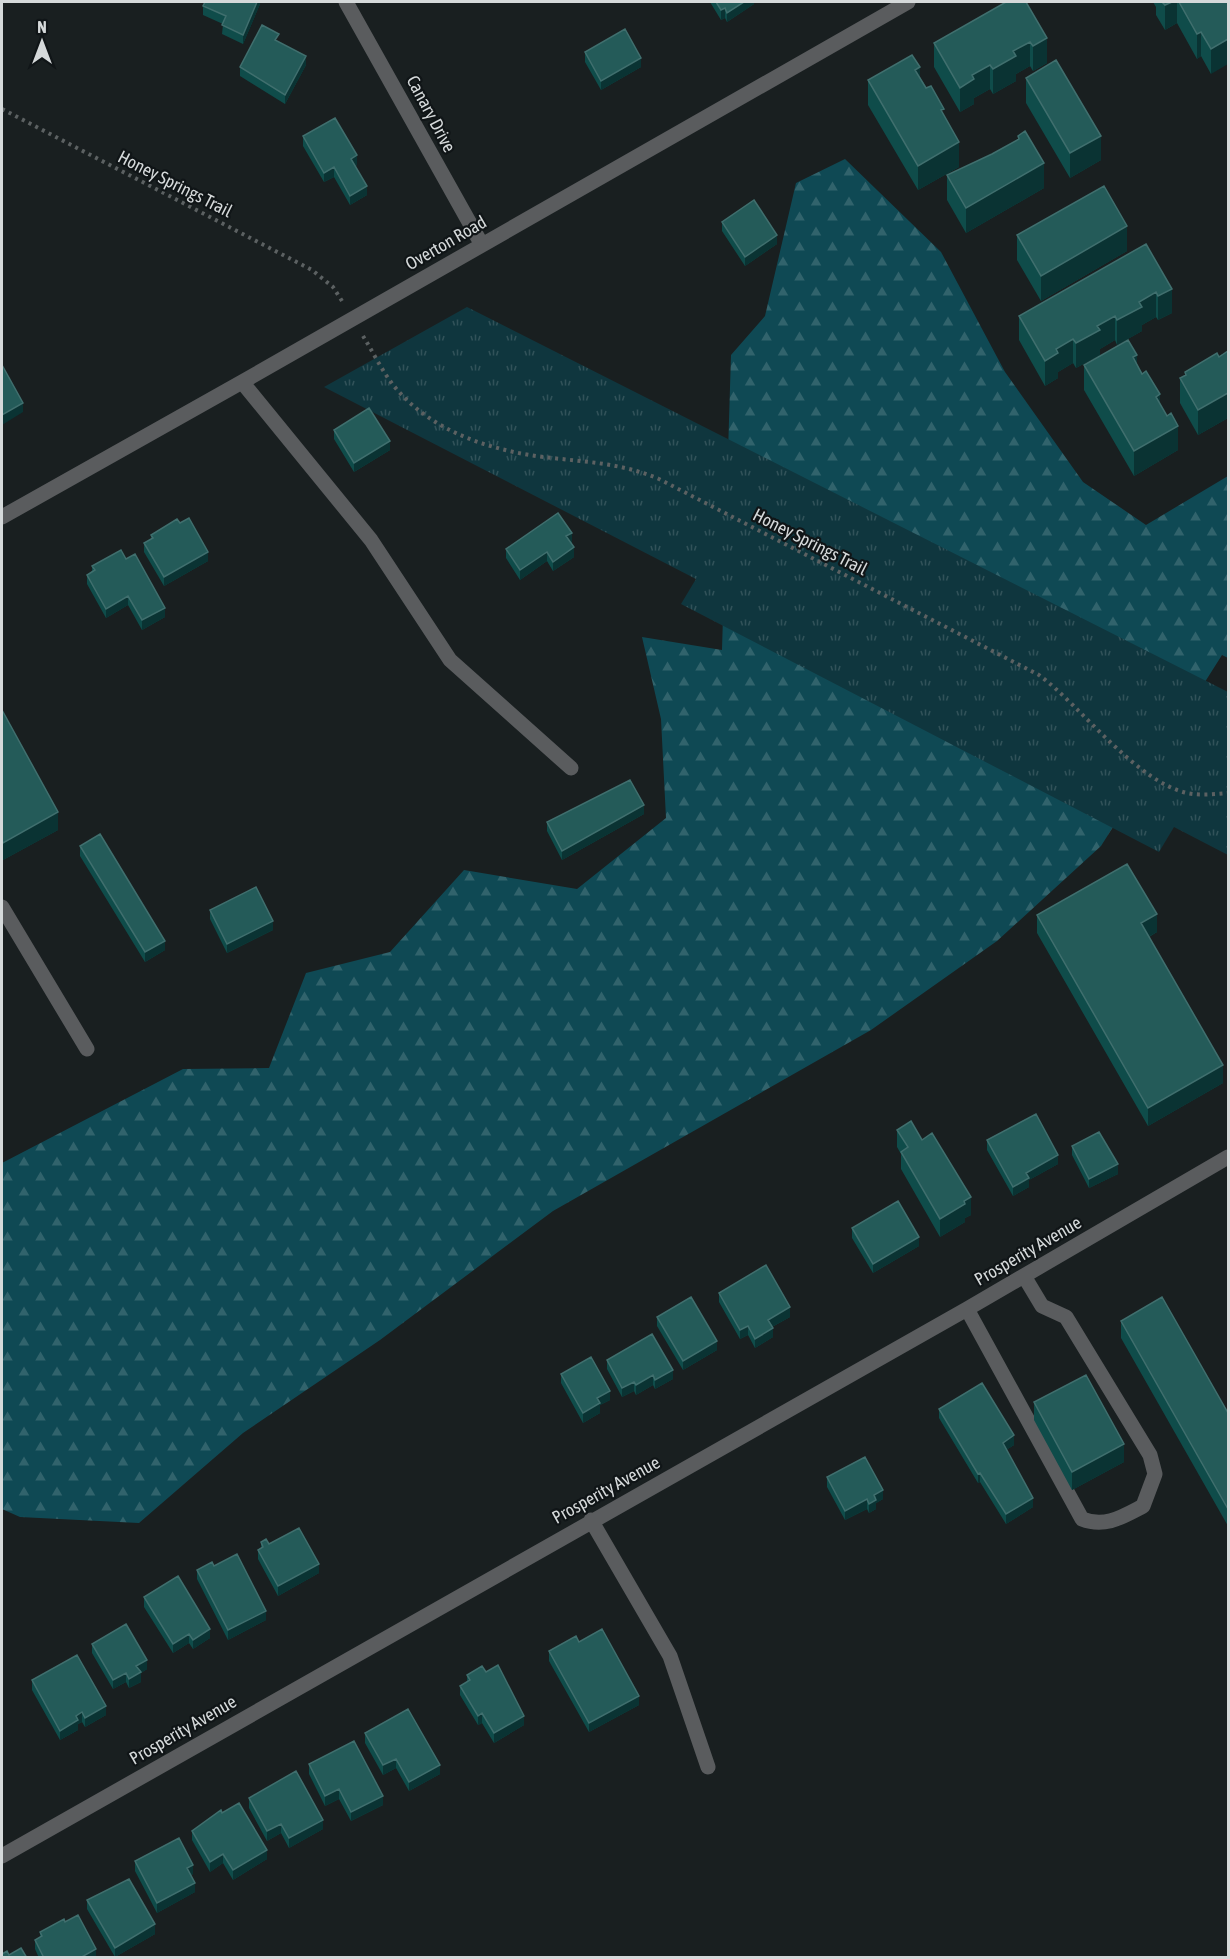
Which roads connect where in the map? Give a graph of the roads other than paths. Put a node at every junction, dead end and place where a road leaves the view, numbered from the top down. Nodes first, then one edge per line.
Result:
1 (346, 2) edge
2 (908, 2) edge
3 (482, 245) junction
4 (242, 382) junction
5 (2, 517) edge
6 (571, 768) dead end
7 (2, 907) edge
8 (87, 1049) dead end
9 (1228, 1157) edge
10 (1024, 1276) junction
11 (967, 1309) junction
12 (591, 1520) junction
13 (708, 1767) dead end
14 (2, 1856) edge

1 - 3 street, Canary Drive
2 - 3 street, Overton Road
3 - 4 street, Overton Road
4 - 5 street, Overton Road
4 - 6 street
7 - 8 street
9 - 10 street, Prosperity Avenue
10 - 11 street, Prosperity Avenue
10 - 11 street
11 - 12 street, Prosperity Avenue
12 - 13 street
12 - 14 street, Prosperity Avenue

